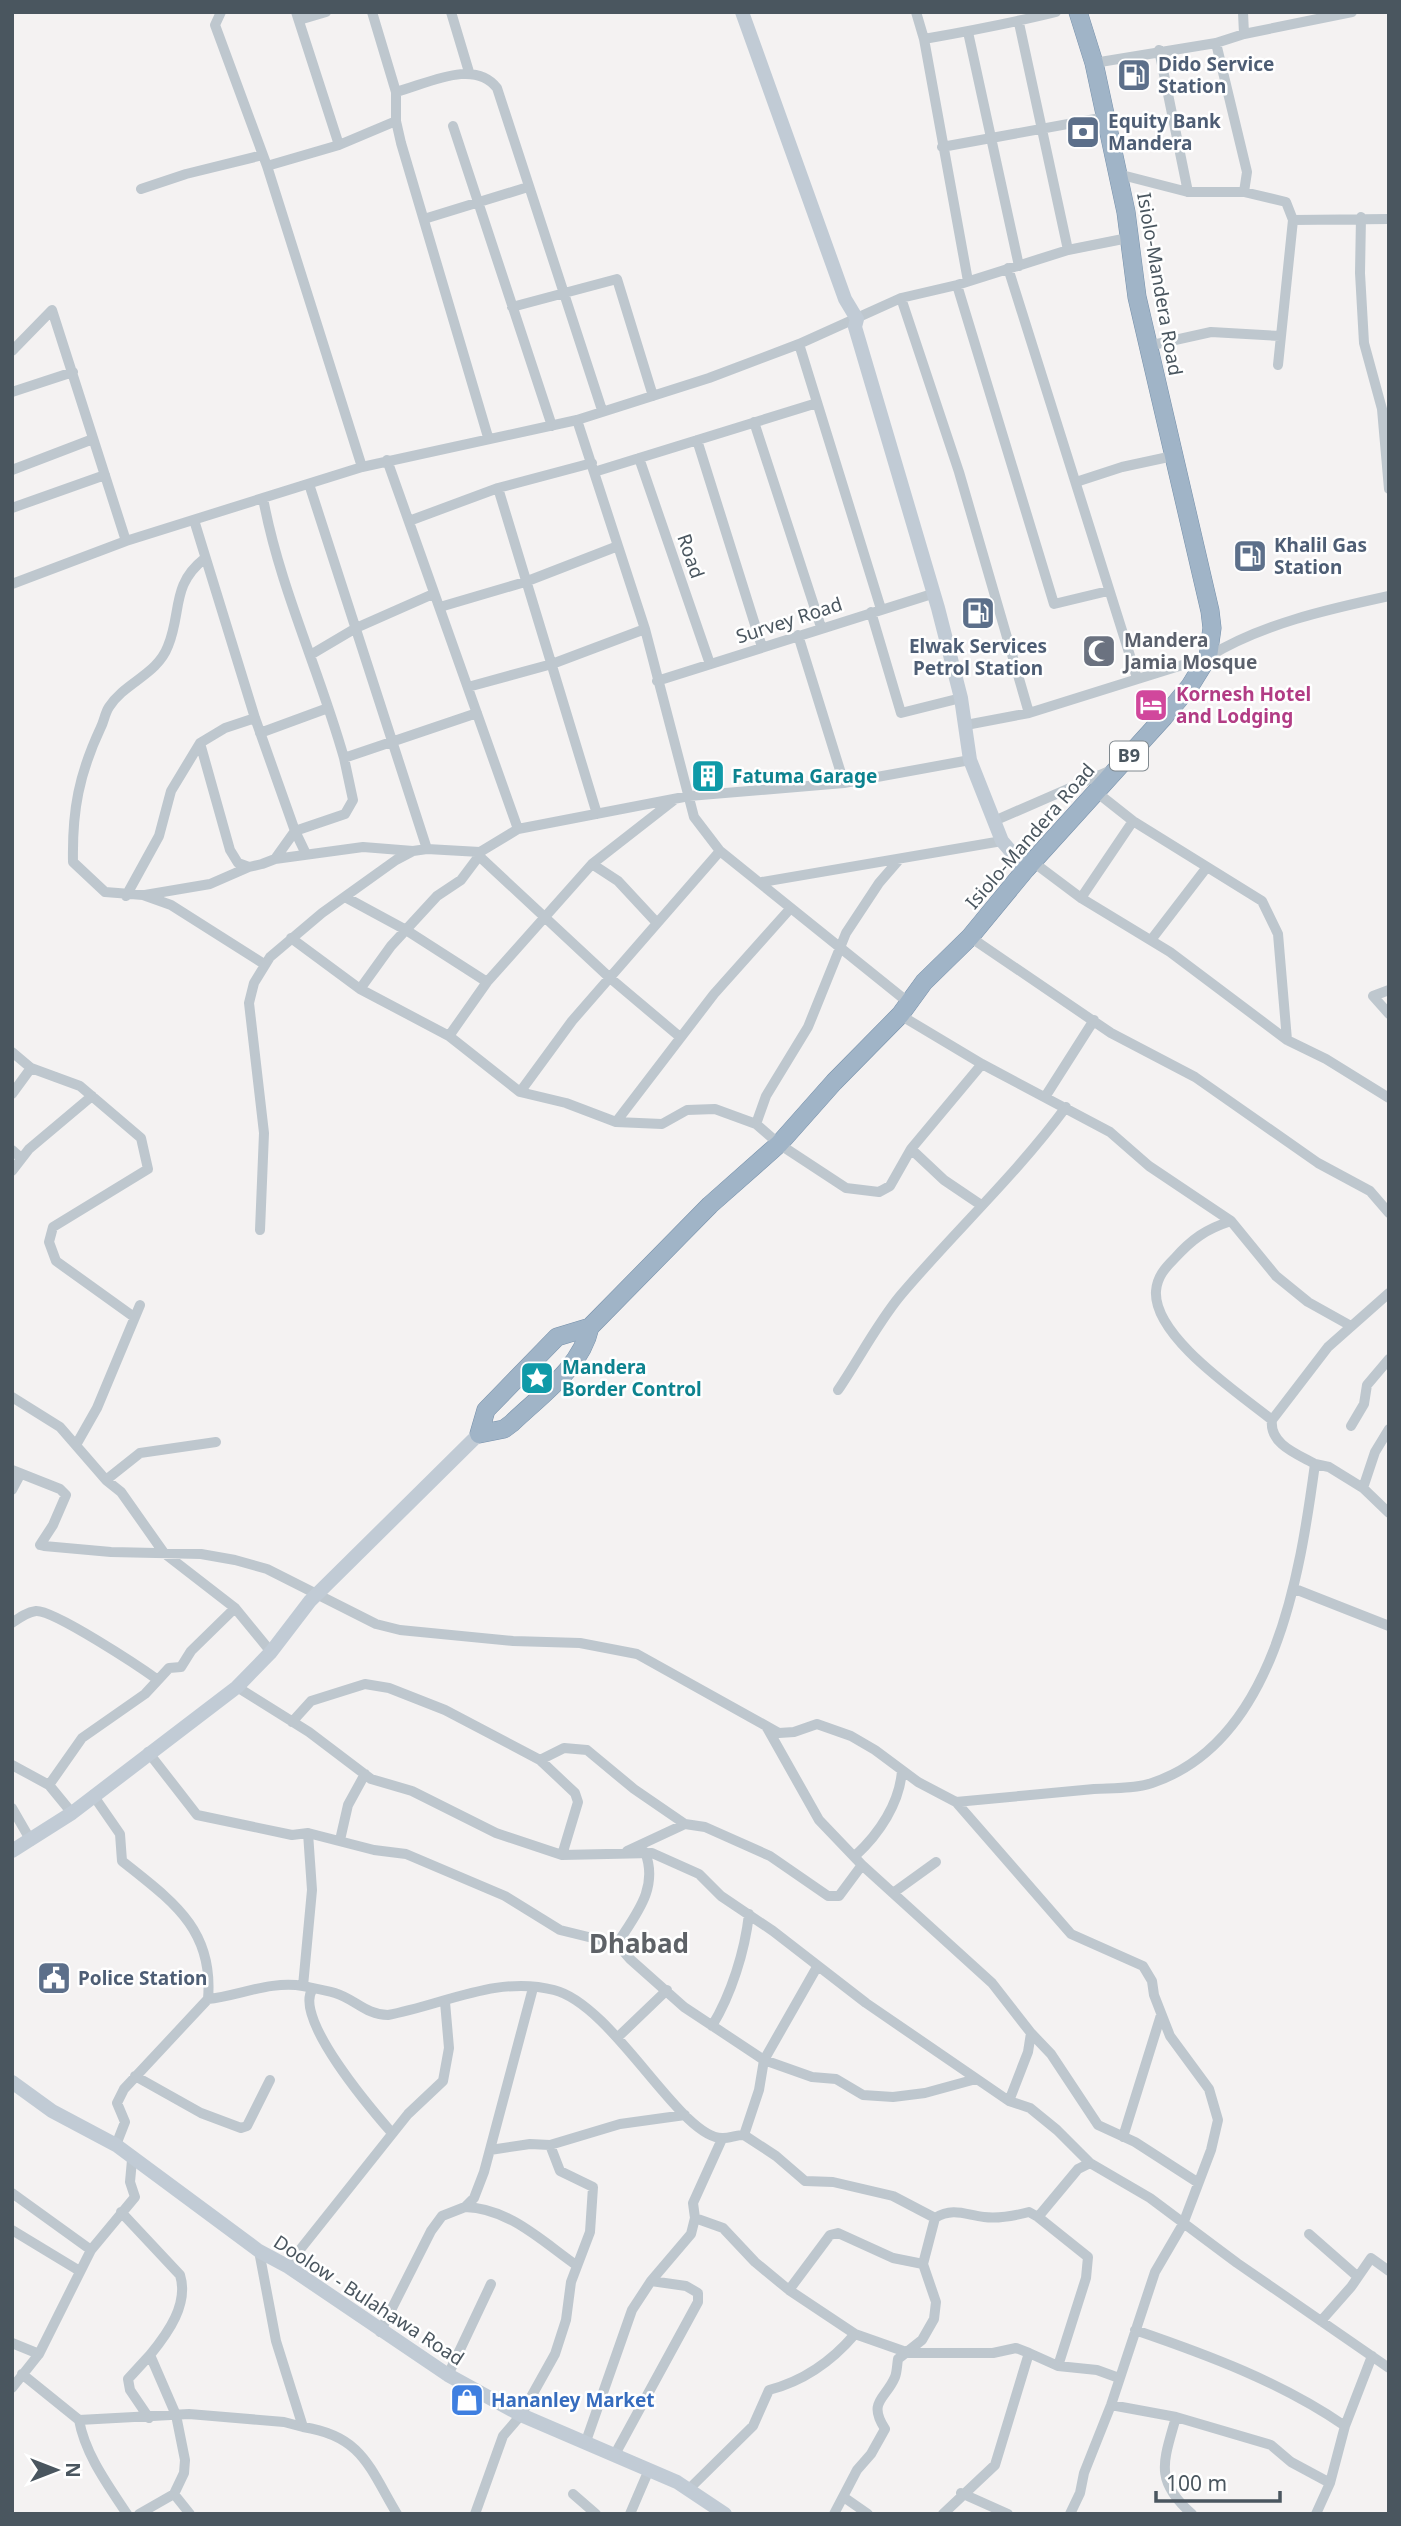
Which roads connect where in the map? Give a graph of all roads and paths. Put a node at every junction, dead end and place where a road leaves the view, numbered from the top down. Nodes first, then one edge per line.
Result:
1 (221, 12) edge
2 (327, 12) edge
3 (372, 12) edge
4 (452, 12) edge
5 (743, 12) edge
6 (916, 12) edge
7 (991, 12) edge
8 (1056, 12) edge
9 (1078, 12) edge
10 (1243, 12) edge
11 (1352, 12) edge
12 (297, 16) edge
13 (1022, 19) edge
14 (995, 25) junction
15 (968, 32) junction
16 (1244, 34) junction
17 (924, 39) junction
18 (1216, 43) junction
19 (1159, 50) junction
20 (1094, 63) junction
21 (469, 72) junction
22 (396, 92) junction
23 (1106, 117) junction
24 (396, 121) junction
25 (453, 126) dead end
26 (1042, 129) junction
27 (990, 136) junction
28 (339, 145) junction
29 (942, 147) junction
30 (263, 155) junction
31 (267, 166) junction
32 (1118, 174) junction
33 (528, 187) junction
34 (141, 189) dead end
35 (1188, 192) junction
36 (1244, 192) junction
37 (477, 202) junction
38 (1361, 217) junction
39 (424, 219) junction
40 (1389, 219) edge
41 (1293, 220) junction
42 (1128, 239) junction
43 (1068, 250) junction
44 (1014, 267) junction
45 (968, 281) junction
46 (957, 285) junction
47 (564, 291) junction
48 (901, 298) junction
49 (512, 307) junction
50 (857, 319) junction
51 (1280, 336) junction
52 (799, 344) junction
53 (1148, 346) junction
54 (13, 348) edge
55 (1278, 365) dead end
56 (73, 372) junction
57 (12, 392) edge
58 (653, 396) junction
59 (817, 403) junction
60 (602, 410) junction
61 (577, 419) junction
62 (754, 422) junction
63 (552, 426) junction
64 (488, 437) junction
65 (93, 439) junction
66 (697, 440) junction
67 (1172, 457) junction
68 (639, 458) junction
69 (387, 460) junction
70 (362, 467) junction
71 (593, 467) junction
72 (12, 470) edge
73 (105, 475) junction
74 (1076, 482) junction
75 (309, 484) junction
76 (498, 488) junction
77 (1389, 489) edge
78 (264, 498) junction
79 (12, 508) edge
80 (194, 520) junction
81 (409, 521) junction
82 (126, 541) junction
83 (618, 546) junction
84 (204, 559) junction
85 (525, 582) junction
86 (12, 584) edge
87 (1108, 592) junction
88 (433, 594) junction
89 (932, 594) junction
90 (1389, 596) edge
91 (440, 607) junction
92 (876, 610) junction
93 (821, 627) junction
94 (356, 628) junction
95 (645, 629) junction
96 (798, 635) junction
97 (762, 647) junction
98 (312, 654) junction
99 (1208, 657) junction
100 (552, 664) junction
101 (710, 664) junction
102 (1137, 678) junction
103 (657, 681) junction
104 (468, 687) junction
105 (961, 698) junction
106 (328, 708) junction
107 (477, 713) junction
108 (1029, 713) junction
109 (255, 718) junction
110 (966, 725) junction
111 (261, 733) junction
112 (392, 741) junction
113 (200, 743) junction
114 (344, 758) junction
115 (970, 761) junction
116 (1120, 765) junction
117 (844, 783) junction
118 (1095, 791) junction
119 (689, 796) junction
120 (674, 799) junction
121 (597, 814) junction
122 (994, 821) junction
123 (1133, 821) junction
124 (517, 829) junction
125 (295, 831) junction
126 (1002, 841) junction
127 (427, 849) junction
128 (414, 851) junction
129 (720, 851) junction
130 (306, 854) junction
131 (479, 854) junction
132 (275, 859) junction
133 (898, 861) junction
134 (592, 864) junction
135 (1029, 865) junction
136 (249, 867) junction
137 (1207, 867) junction
138 (762, 882) junction
139 (144, 895) junction
140 (126, 896) junction
141 (345, 897) junction
142 (1081, 898) junction
143 (789, 910) junction
144 (544, 918) junction
145 (657, 923) junction
146 (406, 930) junction
147 (970, 937) junction
148 (290, 938) junction
149 (1151, 940) junction
150 (841, 950) junction
151 (264, 964) junction
152 (610, 978) junction
153 (487, 982) junction
154 (360, 989) junction
155 (1389, 990) edge
156 (905, 1009) junction
157 (1389, 1014) edge
158 (1094, 1020) junction
159 (449, 1036) junction
160 (680, 1037) junction
161 (1287, 1040) junction
162 (12, 1052) edge
163 (982, 1063) junction
164 (31, 1068) junction
165 (520, 1092) junction
166 (12, 1094) edge
167 (92, 1096) junction
168 (1045, 1097) junction
169 (1389, 1098) edge
170 (1066, 1107) junction
171 (616, 1122) junction
172 (756, 1124) junction
173 (779, 1144) junction
174 (911, 1149) junction
175 (12, 1150) edge
176 (21, 1158) junction
177 (12, 1171) edge
178 (981, 1205) junction
179 (1389, 1213) edge
180 (1231, 1221) junction
181 (260, 1230) dead end
182 (1389, 1293) edge
183 (140, 1305) dead end
184 (134, 1317) junction
185 (1351, 1326) junction
186 (590, 1327) junction
187 (1389, 1359) edge
188 (838, 1390) dead end
189 (12, 1397) edge
190 (1272, 1420) junction
191 (1351, 1426) dead end
192 (1389, 1429) edge
193 (479, 1434) junction
194 (216, 1441) dead end
195 (76, 1445) junction
196 (1315, 1464) junction
197 (16, 1472) edge
198 (106, 1480) junction
199 (1363, 1488) junction
200 (12, 1490) edge
201 (1389, 1513) edge
202 (164, 1553) junction
203 (1295, 1589) junction
204 (318, 1593) junction
205 (236, 1608) junction
206 (12, 1623) edge
207 (1389, 1626) edge
208 (271, 1652) junction
209 (158, 1680) junction
210 (237, 1687) junction
211 (292, 1723) junction
212 (766, 1726) junction
213 (148, 1752) junction
214 (540, 1760) junction
215 (12, 1765) edge
216 (902, 1770) junction
217 (365, 1774) junction
218 (49, 1784) junction
219 (93, 1795) junction
220 (956, 1802) junction
221 (12, 1808) edge
222 (72, 1813) junction
223 (685, 1824) junction
224 (308, 1833) junction
225 (340, 1840) junction
226 (31, 1841) junction
227 (12, 1851) edge
228 (645, 1852) junction
229 (623, 1853) junction
230 (562, 1855) junction
231 (855, 1856) junction
232 (936, 1862) dead end
233 (862, 1865) junction
234 (893, 1893) junction
235 (749, 1914) junction
236 (617, 1944) junction
237 (817, 1967) junction
238 (308, 1988) junction
239 (533, 1988) junction
240 (667, 1990) junction
241 (208, 1999) junction
242 (445, 2003) junction
243 (1160, 2015) junction
244 (712, 2026) junction
245 (1031, 2034) junction
246 (619, 2036) junction
247 (764, 2060) junction
248 (135, 2076) junction
249 (976, 2078) junction
250 (270, 2080) dead end
251 (12, 2082) edge
252 (1009, 2101) junction
253 (685, 2115) junction
254 (392, 2133) junction
255 (744, 2135) junction
256 (1123, 2137) junction
257 (722, 2138) junction
258 (116, 2145) junction
259 (550, 2145) junction
260 (490, 2150) junction
261 (132, 2160) junction
262 (1090, 2163) junction
263 (1197, 2182) junction
264 (12, 2193) edge
265 (465, 2207) junction
266 (121, 2212) junction
267 (1038, 2217) junction
268 (695, 2218) junction
269 (935, 2218) junction
270 (1183, 2224) junction
271 (12, 2230) edge
272 (1309, 2234) dead end
273 (90, 2250) junction
274 (259, 2251) junction
275 (923, 2264) junction
276 (576, 2265) junction
277 (287, 2266) junction
278 (78, 2270) junction
279 (1389, 2271) edge
280 (1358, 2277) junction
281 (651, 2281) junction
282 (491, 2284) dead end
283 (789, 2290) junction
284 (1321, 2321) junction
285 (1135, 2330) junction
286 (380, 2332) junction
287 (855, 2333) junction
288 (12, 2343) edge
289 (909, 2353) junction
290 (1029, 2353) junction
291 (39, 2354) junction
292 (150, 2355) junction
293 (1372, 2356) junction
294 (1058, 2367) junction
295 (1389, 2368) edge
296 (22, 2374) junction
297 (448, 2375) junction
298 (1119, 2378) junction
299 (12, 2388) edge
300 (1111, 2405) junction
301 (176, 2416) junction
302 (521, 2416) junction
303 (1176, 2417) junction
304 (149, 2418) junction
305 (79, 2420) junction
306 (303, 2427) junction
307 (1345, 2427) junction
308 (585, 2444) junction
309 (614, 2456) junction
310 (648, 2472) junction
311 (1330, 2483) junction
312 (689, 2488) junction
313 (961, 2493) junction
314 (174, 2494) junction
315 (573, 2494) dead end
316 (845, 2498) junction
317 (127, 2514) edge
318 (139, 2514) edge
319 (190, 2514) edge
320 (397, 2514) edge
321 (475, 2514) edge
322 (596, 2514) edge
323 (630, 2514) edge
324 (725, 2514) edge
325 (834, 2514) edge
326 (868, 2514) edge
327 (943, 2514) edge
328 (1007, 2514) edge
329 (1070, 2514) edge
330 (1192, 2514) edge
331 (1316, 2514) edge

1 - 30 street
2 - 12 street
3 - 22 street
4 - 21 street
5 - 50 main road
6 - 17 street
7 - 14 street
8 - 13 street
9 - 20 highway, Isiolo-Mandera Road / B9
10 - 16 street
11 - 16 street
12 - 28 street
13 - 14 street
13 - 26 street
14 - 15 street
15 - 17 street
15 - 27 street
16 - 18 street
17 - 29 street
18 - 19 street
18 - 36 street
19 - 20 street
19 - 35 street
20 - 23 highway, Isiolo-Mandera Road / B9
21 - 22 street
21 - 33 street
22 - 24 street
23 - 26 street
23 - 32 highway, Isiolo-Mandera Road / B9
24 - 28 street
24 - 39 street
25 - 37 street
26 - 27 street
26 - 43 street
27 - 29 street
27 - 44 street
28 - 31 street
29 - 45 street
30 - 31 street
30 - 34 street
31 - 70 street
32 - 35 street
32 - 42 highway, Isiolo-Mandera Road / B9
33 - 37 street
33 - 47 street
35 - 36 street
36 - 41 street
37 - 39 street
37 - 49 street
38 - 40 street
38 - 41 street
38 - 77 street
39 - 64 street
41 - 51 street
42 - 43 street
42 - 53 highway, Isiolo-Mandera Road / B9
43 - 44 street
44 - 45 street
44 - 74 street
45 - 46 street
46 - 48 street
46 - 87 street
47 - 49 street
47 - 58 street
47 - 60 street
48 - 50 street
48 - 108 street
49 - 63 street
50 - 52 street
50 - 89 main road
51 - 53 street
51 - 55 street
52 - 58 street
52 - 59 street
53 - 67 highway, Isiolo-Mandera Road / B9
54 - 56 street
56 - 57 street
56 - 65 street
58 - 60 street
59 - 62 street
59 - 92 street
60 - 61 street
61 - 63 street
61 - 71 street
62 - 66 street
62 - 93 street
63 - 64 street
64 - 69 street
65 - 72 street
65 - 73 street
66 - 68 street
66 - 97 street
67 - 74 street
67 - 99 highway, Isiolo-Mandera Road / B9
68 - 71 street
68 - 101 street, Road
69 - 70 street
69 - 81 street
70 - 75 street
71 - 76 street
71 - 83 street
73 - 79 street
73 - 82 street
74 - 87 street
75 - 78 street
75 - 94 street
76 - 81 street
76 - 85 street
78 - 80 street
78 - 98 street
80 - 82 street
80 - 84 street
81 - 88 street
82 - 86 street
83 - 85 street
83 - 95 street
84 - 109 street
84 - 140 street
85 - 91 street
85 - 100 street
87 - 102 street
88 - 91 street
88 - 94 street
89 - 92 street, Survey Road
89 - 105 main road
90 - 99 street
91 - 104 street
92 - 93 street, Survey Road
92 - 105 street
93 - 96 street, Survey Road
94 - 98 street
94 - 112 street
95 - 100 street
95 - 103 street
96 - 97 street, Survey Road
96 - 117 street
97 - 101 street, Survey Road
98 - 106 street
99 - 102 street
99 - 116 highway, Isiolo-Mandera Road / B9
100 - 104 street
100 - 121 street
101 - 103 street, Survey Road
102 - 108 street
103 - 119 street
104 - 107 street
105 - 110 main road
106 - 111 street
106 - 114 street
107 - 112 street
107 - 124 street
108 - 110 street
109 - 111 street
109 - 113 street
110 - 115 main road
111 - 125 street
112 - 114 street
112 - 127 street
113 - 136 street
113 - 140 street
114 - 125 street
115 - 117 street
115 - 122 main road
116 - 118 highway, Isiolo-Mandera Road / B9
116 - 122 street
117 - 119 street
118 - 123 street
118 - 135 highway, Isiolo-Mandera Road / B9
119 - 120 street
119 - 129 street
120 - 121 street
120 - 134 street
121 - 124 street
122 - 126 main road
123 - 137 street
123 - 142 street
124 - 131 street
125 - 130 street
125 - 132 street
126 - 133 street
126 - 135 main road
127 - 128 street
127 - 131 street
128 - 130 street
128 - 141 street
129 - 138 street
129 - 145 street
130 - 132 street
131 - 144 street
131 - 146 street
132 - 136 street
133 - 138 street
133 - 150 street
134 - 144 street
134 - 145 street
135 - 142 street
135 - 147 highway, Isiolo-Mandera Road / B9
136 - 139 street
137 - 149 street
137 - 161 street
138 - 143 street
139 - 140 street
139 - 151 street
141 - 146 street
141 - 148 street
142 - 149 street
143 - 150 street
143 - 160 street
144 - 152 street
144 - 153 street
145 - 152 street
146 - 153 street
146 - 154 street
147 - 156 highway, Isiolo-Mandera Road / B9
147 - 158 street
148 - 151 street
148 - 154 street
149 - 161 street
150 - 156 street
150 - 172 street
151 - 181 street
152 - 160 street
152 - 165 street
153 - 159 street
154 - 159 street
155 - 157 street
156 - 163 street
156 - 173 highway, Isiolo-Mandera Road / B9
158 - 168 street
158 - 179 street
159 - 165 street
160 - 171 street
161 - 169 street
162 - 164 street
163 - 168 street
163 - 174 street
164 - 166 street
164 - 167 street
165 - 171 street
167 - 176 street
167 - 184 street
168 - 170 street
170 - 178 street
170 - 180 street
171 - 172 street
172 - 173 street
173 - 174 street
173 - 186 highway, Isiolo-Mandera Road / B9
174 - 178 street
175 - 176 street
176 - 177 street
178 - 188 street
180 - 185 street
180 - 190 street
182 - 185 street
183 - 184 street
184 - 195 street
185 - 190 street
186 - 193 highway, B9
186 - 193 highway, B9
187 - 191 street
189 - 195 street
190 - 196 street
192 - 199 street
193 - 204 main road
194 - 198 street
195 - 198 street
196 - 199 street
196 - 203 street
197 - 200 street
197 - 202 street
198 - 202 street
199 - 201 street
202 - 204 street
202 - 205 street
203 - 207 street
203 - 220 street
204 - 208 main road
204 - 212 street
205 - 208 street
205 - 209 street
206 - 209 street
208 - 210 main road
209 - 218 street
210 - 211 street
210 - 213 main road
211 - 214 street
211 - 217 street
212 - 216 street
212 - 231 street
213 - 219 main road
213 - 224 street
214 - 223 street
214 - 230 street
215 - 218 street
216 - 220 street
216 - 231 street
217 - 225 street
217 - 230 street
218 - 222 street
219 - 222 main road
219 - 241 street
220 - 243 street
221 - 226 street
222 - 226 main road
223 - 229 street
223 - 233 street
224 - 225 street
224 - 238 street
225 - 236 street
226 - 227 main road
228 - 229 street
228 - 235 street
228 - 236 street
229 - 230 street
231 - 233 street
232 - 234 street
233 - 234 street
234 - 245 street
235 - 237 street
235 - 244 street
236 - 240 street
237 - 247 street
237 - 249 street
238 - 241 street
238 - 242 street
238 - 254 street
239 - 242 street
239 - 246 street
239 - 260 street
240 - 244 street
240 - 246 street
241 - 248 street
242 - 254 street
243 - 256 street
243 - 263 street
244 - 247 street
245 - 252 street
245 - 256 street
246 - 253 street
247 - 249 street
247 - 255 street
248 - 250 street
248 - 258 street
249 - 252 street
251 - 258 main road, Doolow - Bulahawa Road
252 - 262 street
253 - 257 street
253 - 259 street
254 - 277 street
255 - 257 street
255 - 269 street
256 - 263 street
257 - 268 street
258 - 261 main road, Doolow - Bulahawa Road
259 - 260 street
259 - 276 street
260 - 265 street
261 - 266 street
261 - 274 main road, Doolow - Bulahawa Road
262 - 267 street
262 - 270 street
263 - 270 street
264 - 273 street
265 - 276 street
265 - 286 street
266 - 273 street
266 - 292 street
267 - 269 street
267 - 294 street
268 - 281 street
268 - 283 street
269 - 275 street
270 - 284 street
270 - 285 street
271 - 278 street
272 - 280 street
273 - 278 street
274 - 277 main road, Doolow - Bulahawa Road
274 - 306 street
275 - 283 street
275 - 289 street
276 - 302 street
277 - 286 main road, Doolow - Bulahawa Road
278 - 291 street
279 - 280 street
280 - 284 street
281 - 308 street
281 - 309 street
282 - 297 street
283 - 287 street
284 - 293 street
285 - 298 street
285 - 307 street
286 - 297 main road, Doolow - Bulahawa Road
287 - 289 street
287 - 312 street
288 - 291 street
289 - 290 street
289 - 316 street
290 - 294 street
290 - 313 street
291 - 296 street
292 - 301 street
292 - 304 street
293 - 295 street
293 - 307 street
294 - 298 street
296 - 299 street
296 - 305 street
297 - 302 main road, Doolow - Bulahawa Road
298 - 300 street
300 - 303 street
300 - 329 street
301 - 304 street
301 - 306 street
301 - 314 street
302 - 308 main road, Doolow - Bulahawa Road
302 - 321 street
303 - 311 street
303 - 330 street
304 - 305 street
305 - 317 street
306 - 320 street
307 - 311 street
308 - 309 main road, Doolow - Bulahawa Road
309 - 310 main road, Doolow - Bulahawa Road
310 - 312 main road, Doolow - Bulahawa Road
310 - 323 street
311 - 331 street
312 - 324 main road, Doolow - Bulahawa Road
313 - 327 street
313 - 328 street
314 - 318 street
314 - 319 street
315 - 322 street
316 - 325 street
316 - 326 street

